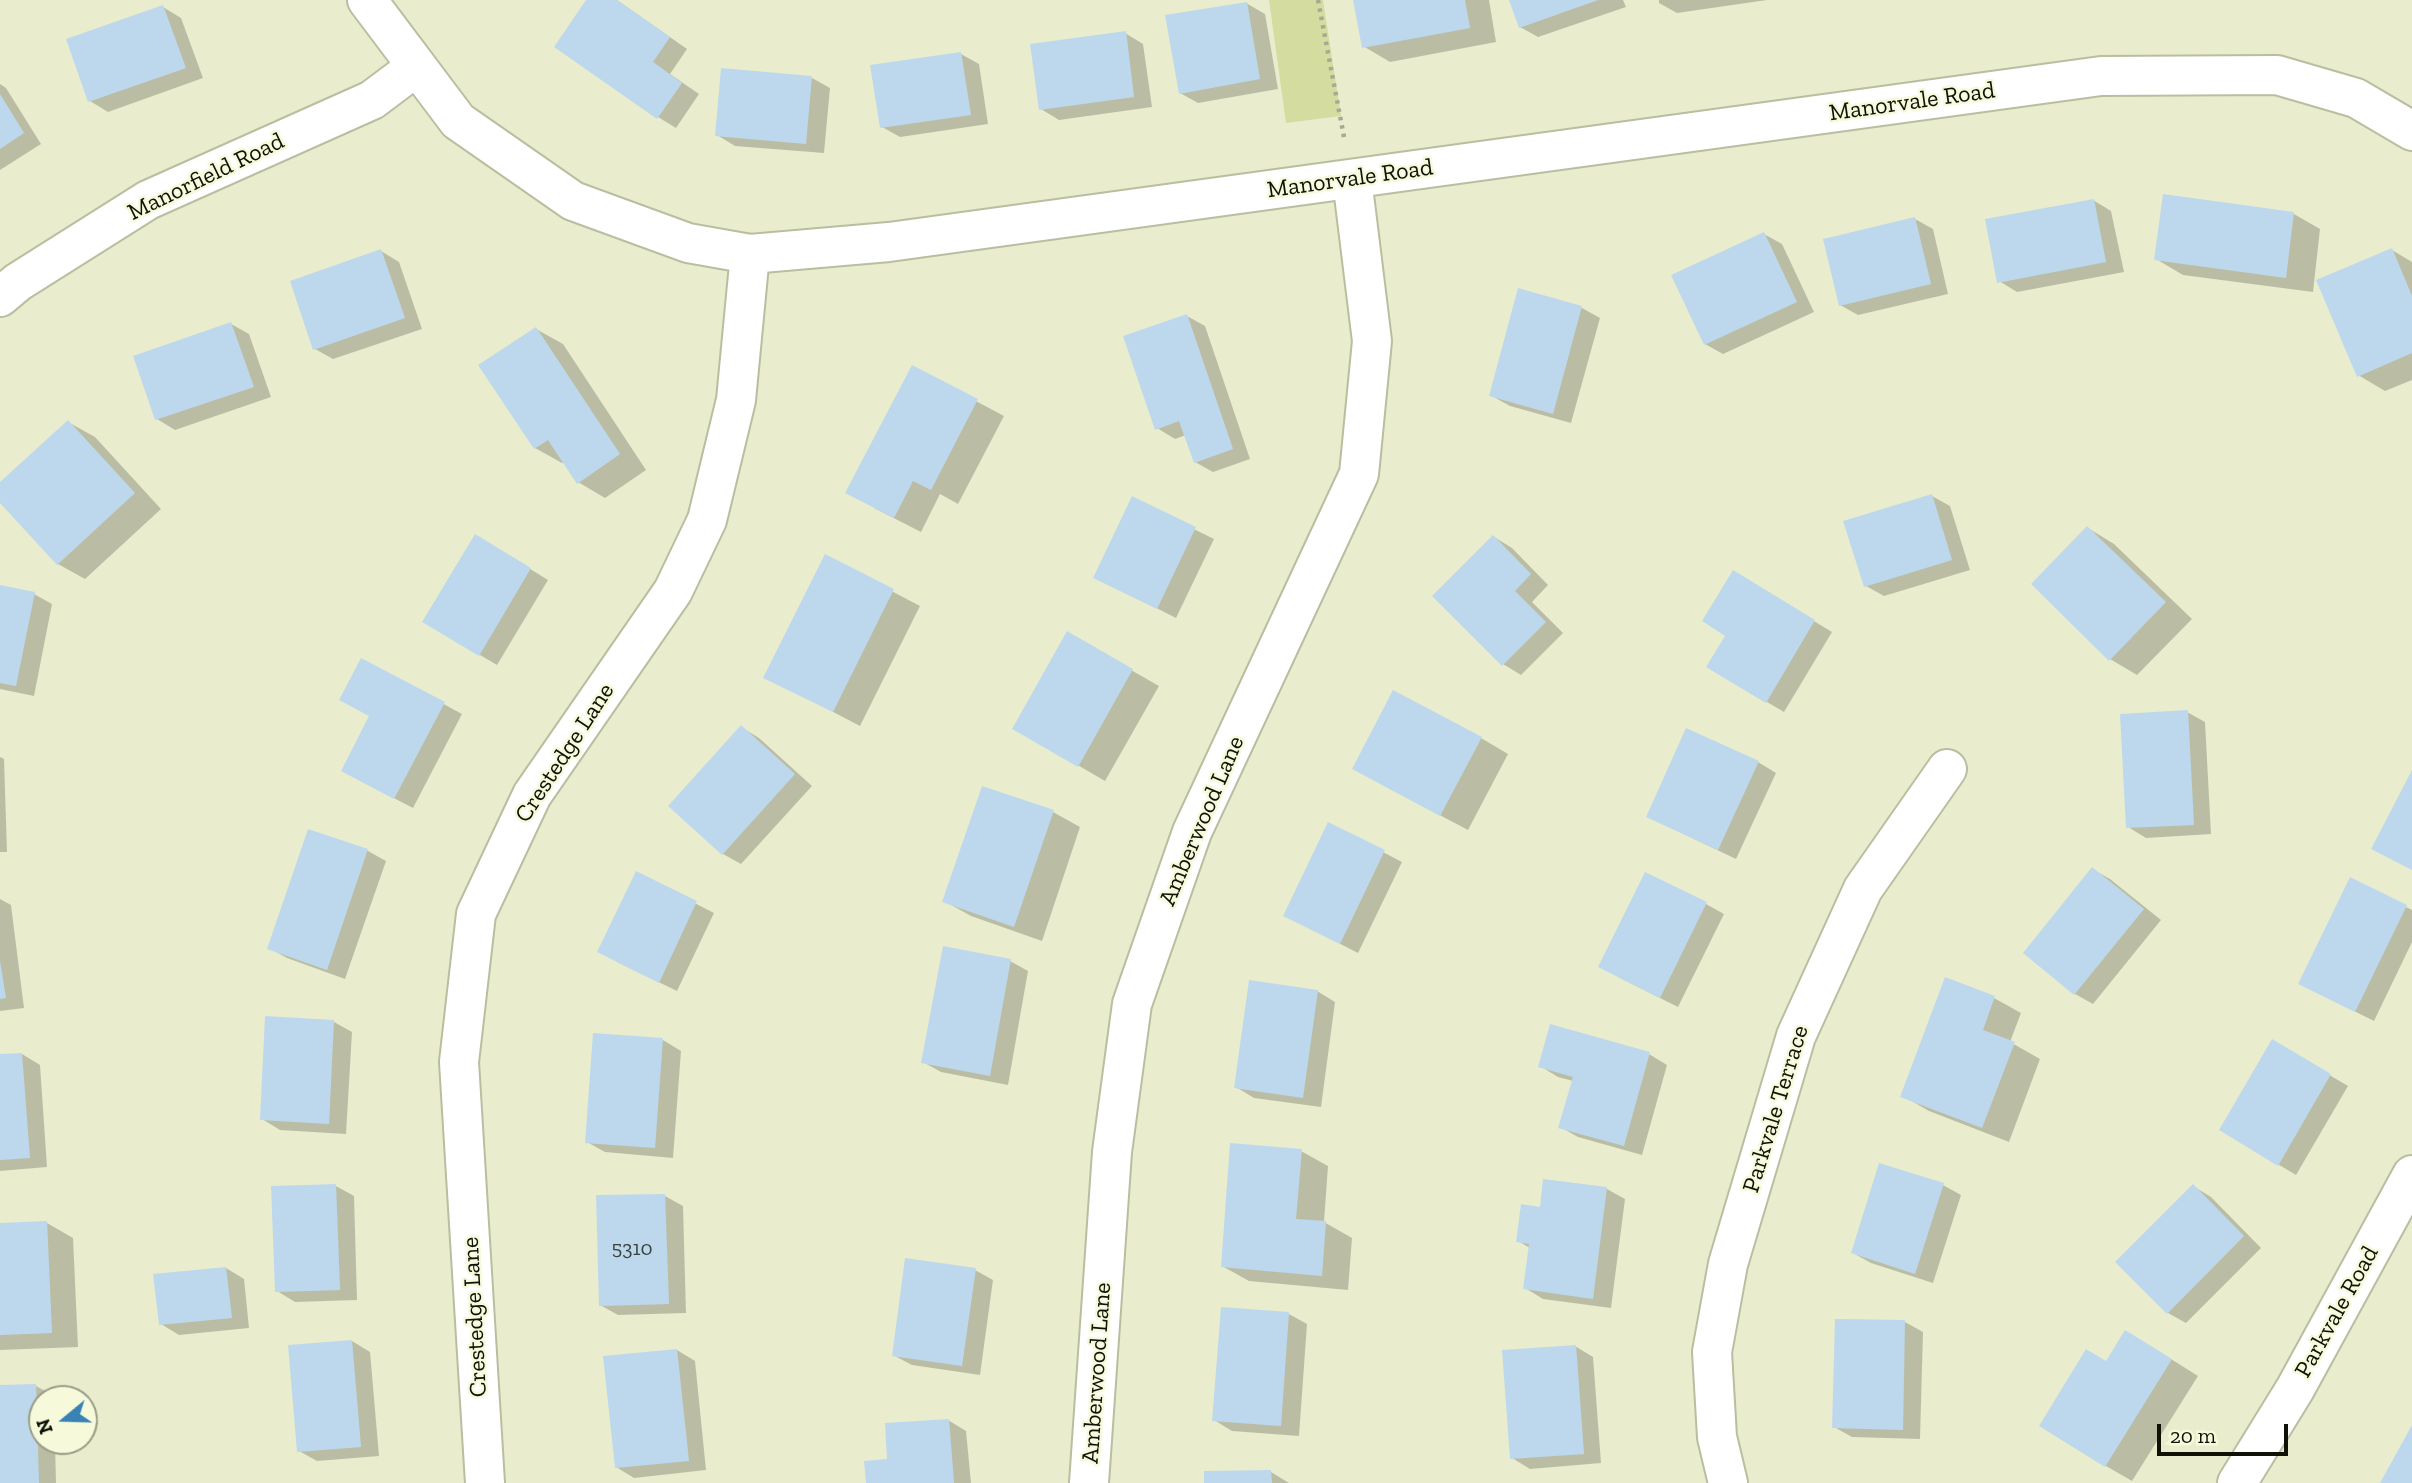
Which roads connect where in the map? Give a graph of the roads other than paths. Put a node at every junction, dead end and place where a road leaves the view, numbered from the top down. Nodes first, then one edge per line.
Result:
1 (367, 0) edge
2 (416, 67) junction
3 (2412, 131) edge
4 (1352, 179) junction
5 (750, 254) junction
6 (0, 297) edge
7 (1947, 769) dead end
8 (2412, 1175) edge
9 (485, 1483) edge
10 (1089, 1483) edge
11 (1728, 1483) edge
12 (2237, 1483) edge

1 - 2 street, Manorvale Road
2 - 5 street, Manorvale Road
2 - 6 street, Manorfield Road
3 - 4 street, Manorvale Road
4 - 5 street, Manorvale Road
4 - 10 street, Amberwood Lane
5 - 9 street, Crestedge Lane
7 - 11 street, Parkvale Terrace
8 - 12 street, Parkvale Road

